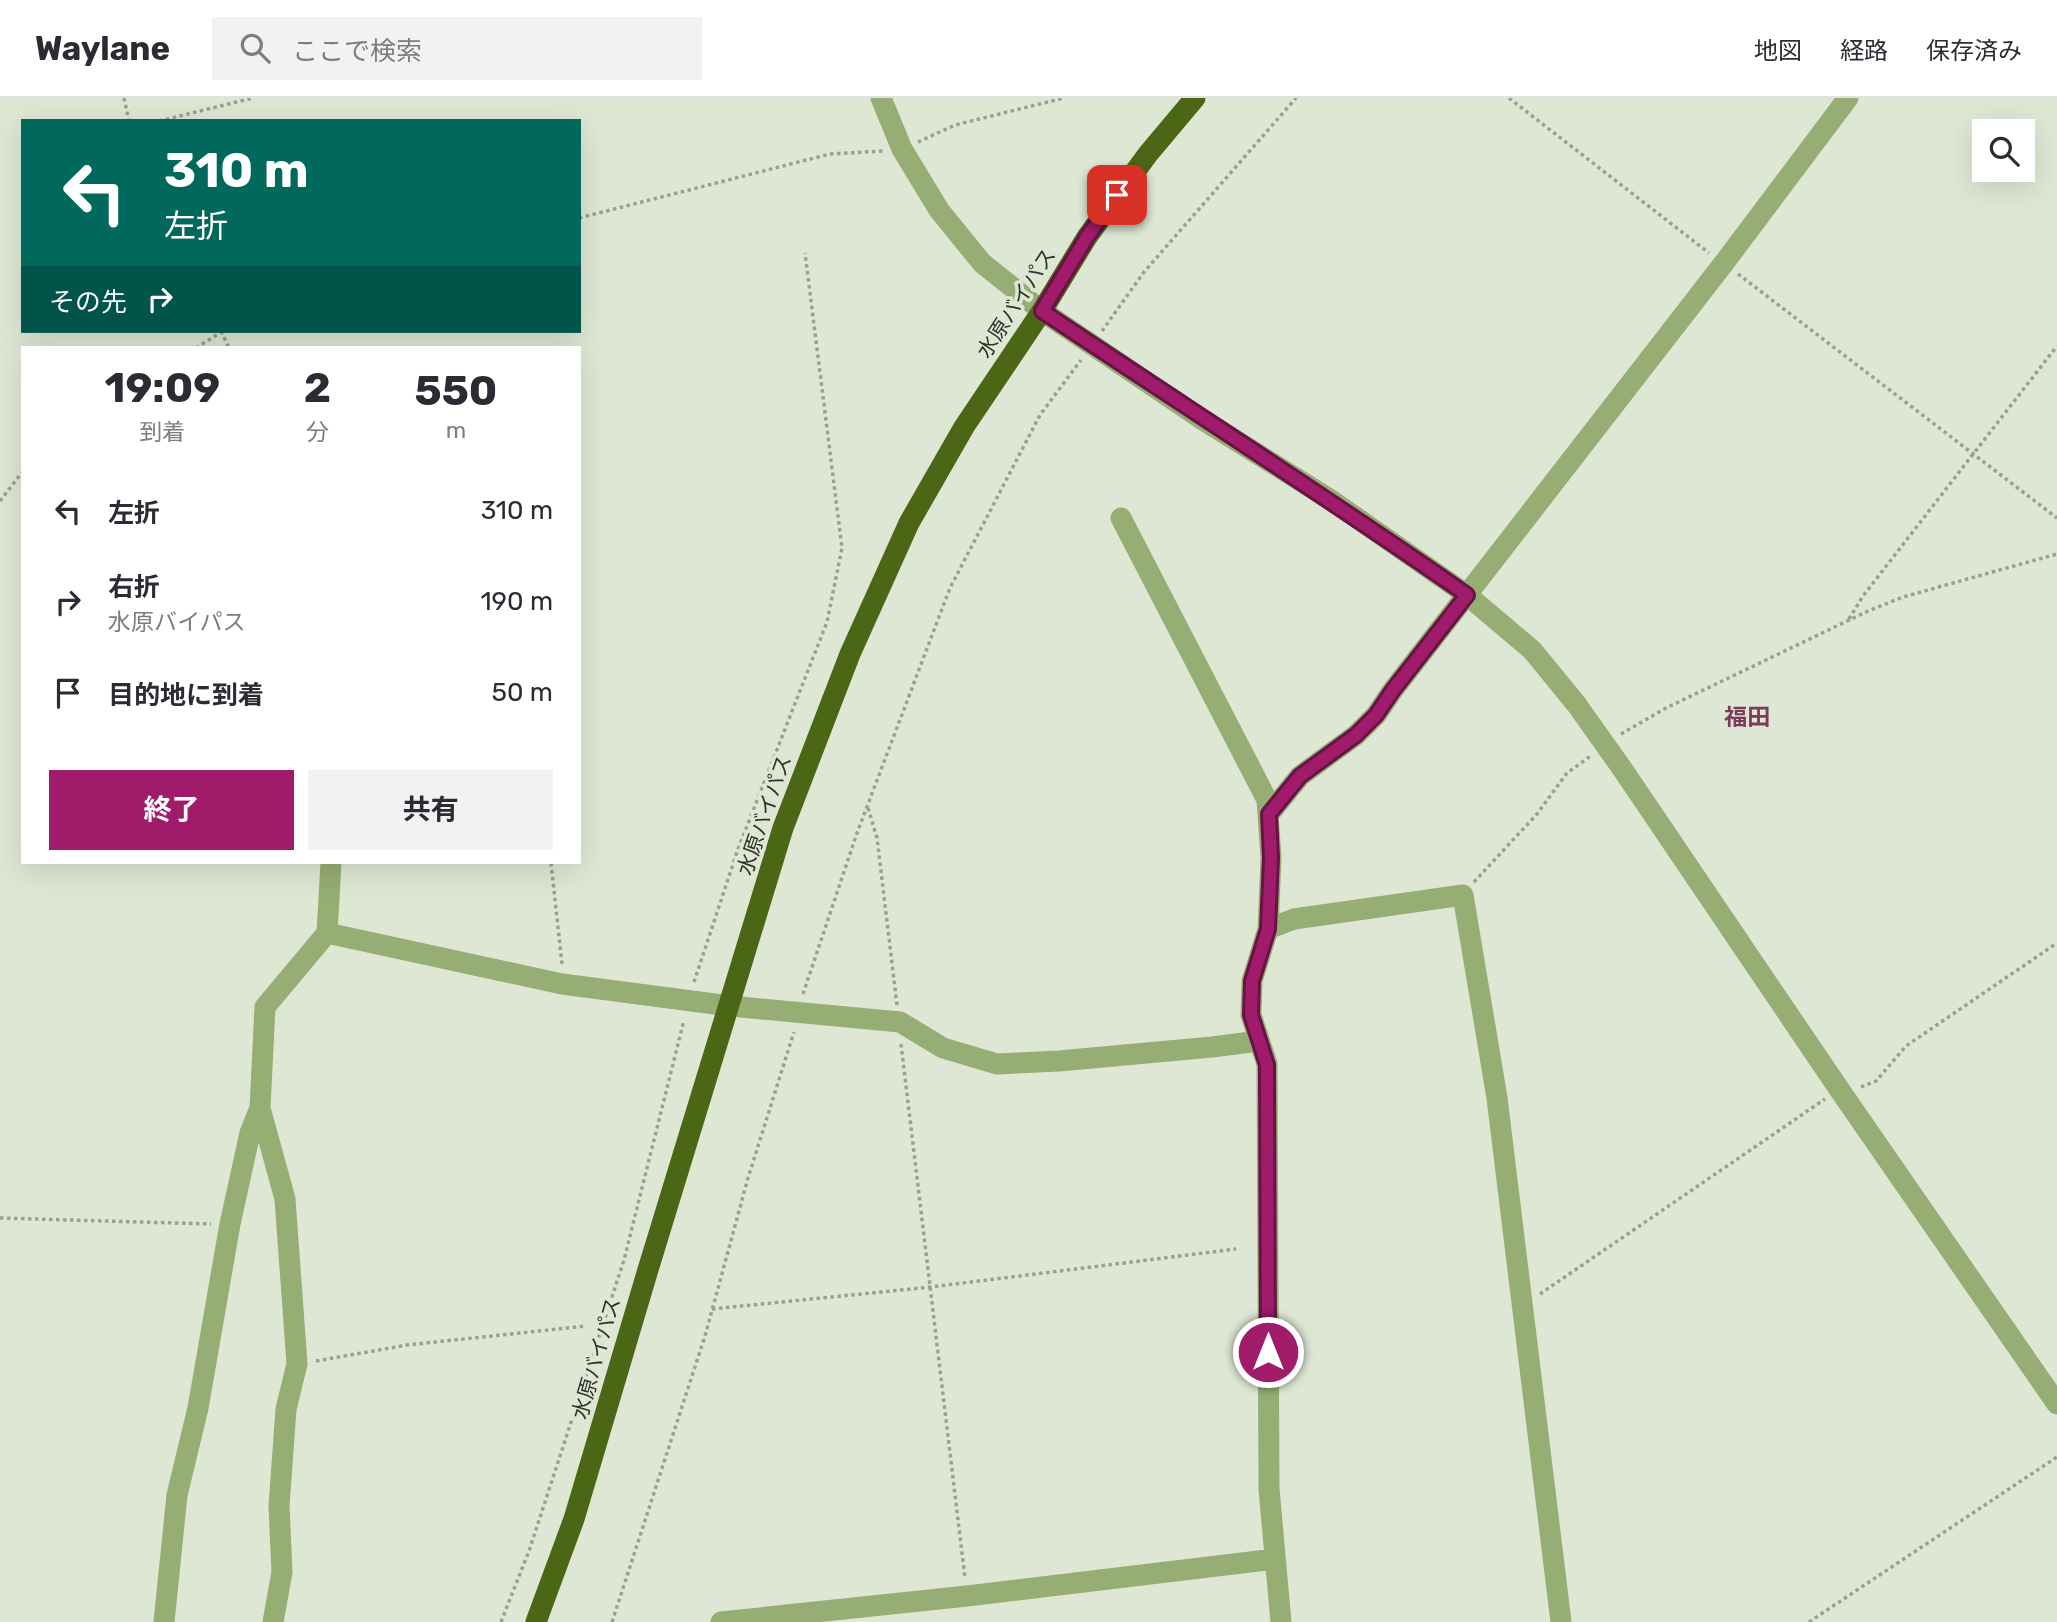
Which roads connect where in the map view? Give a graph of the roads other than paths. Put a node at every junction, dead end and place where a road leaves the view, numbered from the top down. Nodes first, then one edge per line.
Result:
1 (1195, 98) edge
2 (1848, 98) edge
3 (892, 126) edge
4 (1042, 311) junction
5 (1121, 518) dead end
6 (1467, 595) junction
7 (1269, 814) junction
8 (331, 864) edge
9 (1268, 929) junction
10 (327, 933) junction
11 (730, 1006) junction
12 (1259, 1041) junction
13 (260, 1108) junction
14 (2057, 1404) edge
15 (1275, 1559) junction
16 (164, 1622) edge
17 (273, 1622) edge
18 (536, 1622) edge
19 (721, 1622) edge
20 (1281, 1622) edge
21 (1561, 1622) edge

1 - 4 highway, 水原バイパス
2 - 6 street
3 - 4 street
4 - 6 street
4 - 11 highway, 水原バイパス
5 - 7 street
6 - 7 street
6 - 14 street
7 - 9 street
8 - 10 street
9 - 12 street
9 - 21 street
10 - 11 street
10 - 13 street
11 - 12 street
11 - 18 highway, 水原バイパス
12 - 15 street
13 - 16 street
13 - 17 street
15 - 19 street
15 - 20 street

